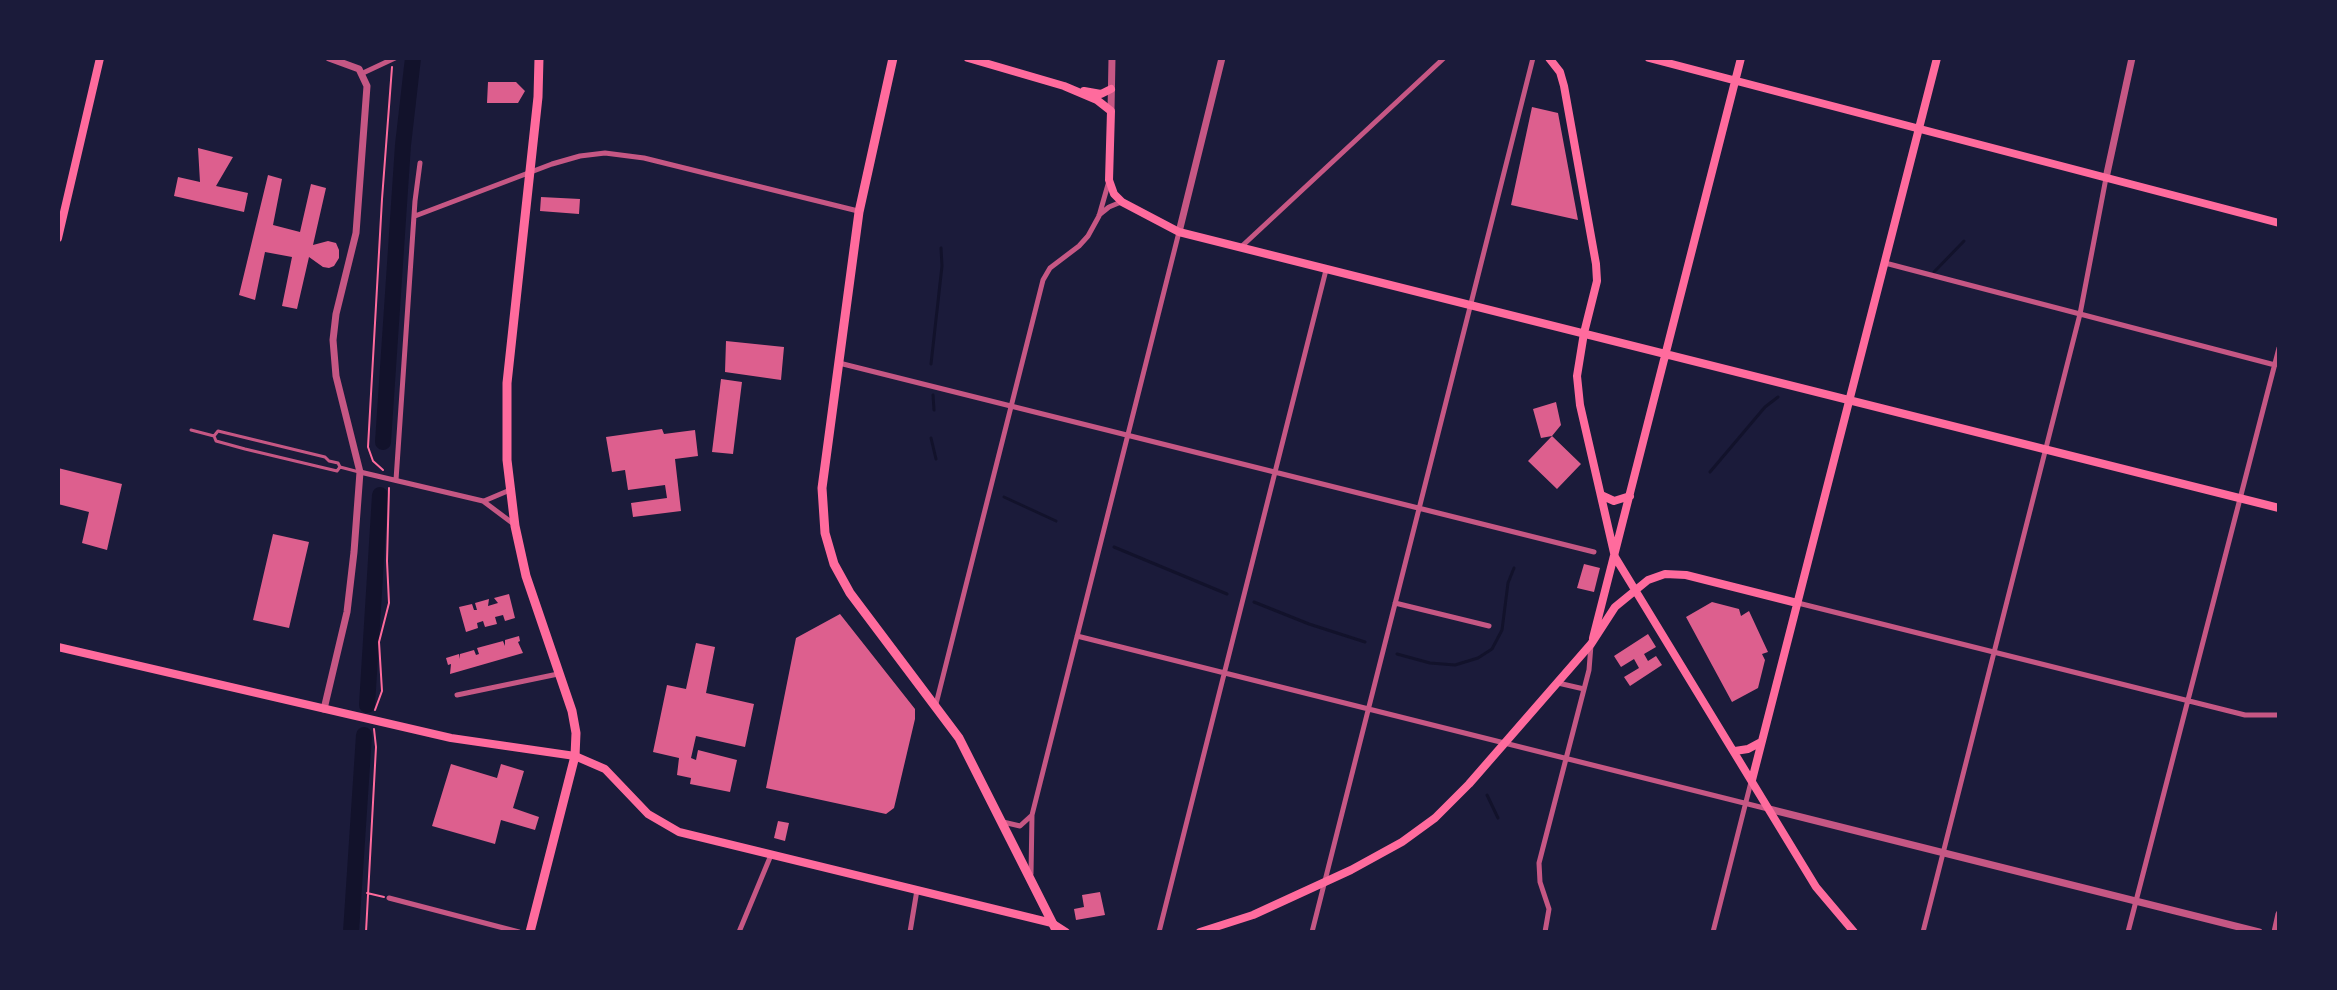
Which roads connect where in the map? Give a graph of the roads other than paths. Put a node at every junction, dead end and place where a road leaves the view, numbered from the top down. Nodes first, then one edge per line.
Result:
1 (100, 58) edge
2 (329, 58) edge
3 (395, 58) edge
4 (539, 58) edge
5 (893, 58) edge
6 (968, 58) edge
7 (1112, 58) edge
8 (1222, 58) edge
9 (1444, 58) edge
10 (1533, 58) edge
11 (1549, 58) edge
12 (1650, 58) edge
13 (1741, 58) edge
14 (1937, 58) edge
15 (2132, 58) edge
16 (363, 73) junction
17 (1735, 82) junction
18 (1064, 86) junction
19 (1111, 89) junction
20 (1111, 111) junction
21 (1919, 130) junction
22 (420, 163) dead end
23 (529, 172) junction
24 (2106, 178) junction
25 (1109, 180) junction
26 (1122, 202) junction
27 (859, 212) junction
28 (415, 216) junction
29 (1099, 216) junction
30 (2279, 223) edge
31 (1179, 232) junction
32 (58, 238) edge
33 (1241, 247) junction
34 (1884, 263) junction
35 (1326, 269) junction
36 (1471, 305) junction
37 (2080, 314) junction
38 (1584, 333) junction
39 (2279, 348) edge
40 (1666, 354) junction
41 (838, 363) junction
42 (2275, 365) junction
43 (1849, 400) junction
44 (1011, 406) junction
45 (191, 430) dead end
46 (1128, 435) junction
47 (214, 436) junction
48 (2045, 450) junction
49 (340, 467) junction
50 (360, 472) junction
51 (1275, 472) junction
52 (396, 480) junction
53 (510, 490) junction
54 (1601, 495) junction
55 (1630, 496) junction
56 (2240, 498) junction
57 (483, 501) junction
58 (1419, 508) junction
59 (2279, 508) edge
60 (515, 526) junction
61 (1594, 552) dead end
62 (1615, 557) junction
63 (1634, 590) junction
64 (1395, 603) junction
65 (1797, 603) junction
66 (1489, 626) dead end
67 (1077, 636) junction
68 (1591, 644) junction
69 (58, 647) edge
70 (1994, 652) junction
71 (1224, 673) junction
72 (559, 674) junction
73 (1557, 683) junction
74 (1584, 689) junction
75 (457, 695) dead end
76 (2188, 701) junction
77 (936, 704) junction
78 (324, 709) junction
79 (1369, 709) junction
80 (2279, 715) edge
81 (1762, 742) junction
82 (1505, 743) junction
83 (1735, 751) junction
84 (575, 756) junction
85 (1566, 759) junction
86 (1752, 780) junction
87 (1746, 804) junction
88 (1769, 809) junction
89 (1032, 815) junction
90 (1003, 822) junction
91 (1943, 853) junction
92 (771, 855) junction
93 (1031, 879) junction
94 (1325, 883) junction
95 (917, 890) junction
96 (389, 898) road end
97 (2136, 901) junction
98 (2279, 914) edge
99 (1054, 928) edge
100 (519, 932) edge
101 (530, 932) edge
102 (739, 932) edge
103 (910, 932) edge
104 (1066, 932) edge
105 (1159, 932) edge
106 (1200, 932) edge
107 (1312, 932) edge
108 (1545, 932) edge
109 (1713, 932) edge
110 (1854, 932) edge
111 (1923, 932) edge
112 (2128, 932) edge
113 (2259, 932) edge
114 (2275, 932) edge

1 - 32 main road
2 - 16 street
3 - 16 street
4 - 23 main road
5 - 27 main road
6 - 18 main road
7 - 19 street
8 - 31 street
9 - 33 street
10 - 36 street
11 - 38 main road
12 - 17 main road
13 - 17 main road
14 - 21 main road
15 - 24 street
16 - 50 street
17 - 21 main road
17 - 40 main road
18 - 19 main road
18 - 20 main road
19 - 20 street
20 - 25 main road
21 - 24 main road
21 - 34 main road
22 - 28 street
23 - 27 street
23 - 28 street
23 - 53 main road
24 - 30 main road
24 - 37 street
25 - 26 main road
25 - 29 street
26 - 29 street
26 - 31 main road
27 - 41 main road
28 - 52 street
29 - 44 street
31 - 33 main road
31 - 46 street
33 - 35 main road
34 - 37 street
34 - 43 main road
35 - 36 main road
35 - 51 street
36 - 38 main road
36 - 58 street
37 - 42 street
37 - 48 street
38 - 40 main road
38 - 54 main road
39 - 42 street
40 - 43 main road
40 - 55 main road
41 - 44 street
41 - 77 main road
42 - 56 street
43 - 48 main road
43 - 65 main road
44 - 46 street
44 - 77 street
45 - 47 lane
46 - 51 street
46 - 67 street
47 - 49 lane
47 - 49 lane
48 - 56 main road
48 - 70 street
49 - 50 lane
50 - 52 street
50 - 78 street
51 - 58 street
51 - 71 street
52 - 57 street
53 - 57 street
53 - 60 main road
54 - 55 main road
54 - 62 main road
55 - 62 main road
56 - 59 main road
56 - 76 street
57 - 60 street
58 - 61 street
58 - 64 street
60 - 72 main road
62 - 63 main road
62 - 68 main road
63 - 65 main road
63 - 68 main road
63 - 83 main road
64 - 66 street
64 - 79 street
65 - 70 street
65 - 81 main road
67 - 71 street
67 - 89 street
68 - 73 main road
68 - 74 street
69 - 78 main road
70 - 76 street
70 - 91 street
71 - 79 street
71 - 105 street
72 - 75 street
72 - 84 main road
73 - 74 street
73 - 82 main road
74 - 85 street
76 - 80 street
76 - 97 street
77 - 90 main road
78 - 84 main road
79 - 82 street
79 - 94 street
81 - 83 main road
81 - 86 main road
82 - 85 street
82 - 94 main road
83 - 86 main road
84 - 92 main road
84 - 101 main road
85 - 87 street
85 - 108 street
86 - 87 street
86 - 88 main road
87 - 88 street
87 - 109 street
88 - 91 street
88 - 110 main road
89 - 90 street
89 - 93 street
90 - 93 main road
91 - 97 street
91 - 111 street
92 - 95 main road
92 - 102 street
93 - 99 main road
94 - 106 main road
94 - 107 street
95 - 99 main road
95 - 103 street
96 - 100 street
97 - 112 street
97 - 113 street
98 - 114 street
99 - 104 main road

